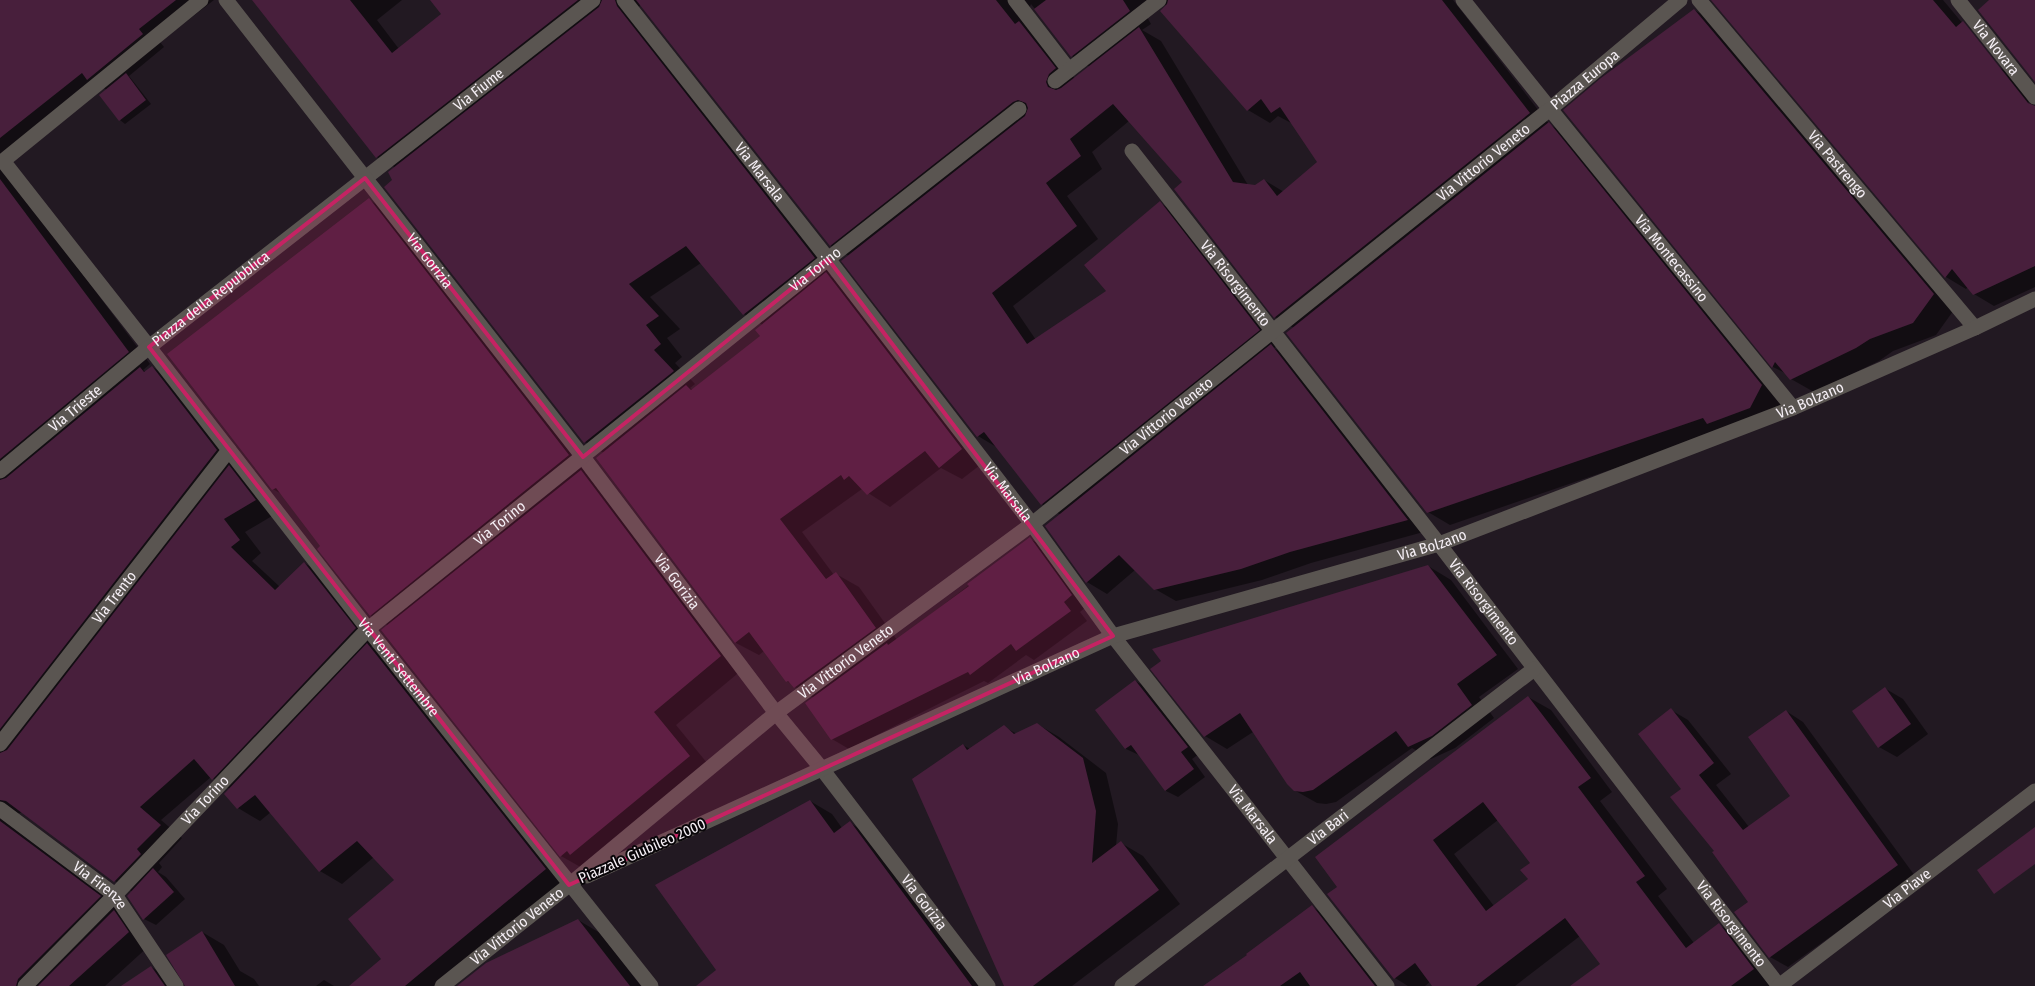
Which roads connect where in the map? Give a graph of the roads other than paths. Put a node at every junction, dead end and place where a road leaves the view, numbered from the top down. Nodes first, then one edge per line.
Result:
1 (201, 0) edge
2 (226, 0) edge
3 (593, 0) edge
4 (624, 0) edge
5 (1015, 0) edge
6 (1159, 0) edge
7 (1463, 0) edge
8 (1680, 0) edge
9 (1699, 0) edge
10 (1958, 0) edge
11 (1069, 70) junction
12 (1055, 81) dead end
13 (2035, 96) edge
14 (1550, 109) junction
15 (1019, 110) dead end
16 (1132, 151) dead end
17 (1, 162) edge
18 (365, 178) junction
19 (828, 259) junction
20 (2035, 300) edge
21 (1975, 328) junction
22 (1273, 331) junction
23 (149, 347) junction
24 (1793, 408) junction
25 (229, 450) junction
26 (582, 456) junction
27 (0, 471) edge
28 (1032, 524) junction
29 (1439, 544) junction
30 (368, 629) junction
31 (1113, 636) junction
32 (1534, 669) junction
33 (776, 713) junction
34 (0, 744) edge
35 (822, 769) junction
36 (2035, 791) edge
37 (0, 809) edge
38 (1287, 859) junction
39 (569, 884) junction
40 (115, 895) junction
41 (26, 986) edge
42 (176, 986) edge
43 (442, 986) edge
44 (651, 986) edge
45 (988, 986) edge
46 (1122, 986) edge
47 (1387, 986) edge
48 (1779, 986) edge

1 - 17 street, Piazza della Repubblica
2 - 18 street
3 - 18 street, Via Fiume
4 - 19 street, Via Marsala
5 - 11 street
6 - 11 street
7 - 14 street, Piazza Europa
8 - 14 street, Piazza Europa
9 - 21 street, Via Pastrengo
10 - 13 street, Via Novara
11 - 12 street
14 - 22 street, Via Vittorio Veneto
14 - 24 street, Via Montecassino
15 - 19 street, Via Torino
16 - 22 street, Via Risorgimento
17 - 23 street, Piazza della Repubblica
18 - 23 street, Piazza della Repubblica
18 - 26 street, Via Gorizia
19 - 26 street, Via Torino
19 - 28 street, Via Marsala
20 - 21 street, Via Bolzano
21 - 24 street, Via Bolzano
22 - 28 street, Via Vittorio Veneto
22 - 29 street, Via Risorgimento
23 - 25 street, Via Venti Settembre
23 - 27 street, Via Trieste
24 - 29 street, Via Bolzano
25 - 30 street, Via Venti Settembre
25 - 34 street, Via Trento
26 - 30 street, Via Torino
26 - 33 street, Via Gorizia
28 - 31 street, Via Marsala
28 - 33 street, Via Vittorio Veneto
29 - 31 street, Via Bolzano
29 - 32 street, Via Risorgimento
30 - 39 street, Via Venti Settembre
30 - 40 street, Via Torino
31 - 35 street, Via Bolzano
31 - 38 street, Via Marsala
32 - 38 street, Via Bari
32 - 48 street, Via Risorgimento
33 - 35 street, Via Gorizia
33 - 39 street, Piazzale Giubileo 2000
35 - 39 street, Piazzale Giubileo 2000
35 - 45 street, Via Gorizia
36 - 48 street, Via Piave
37 - 40 street, Via Firenze
38 - 46 street, Via Bari
38 - 47 street, Via Marsala
39 - 43 street, Via Vittorio Veneto
39 - 44 street, Via Venti Settembre
40 - 41 street, Via Torino
40 - 42 street, Via Firenze

